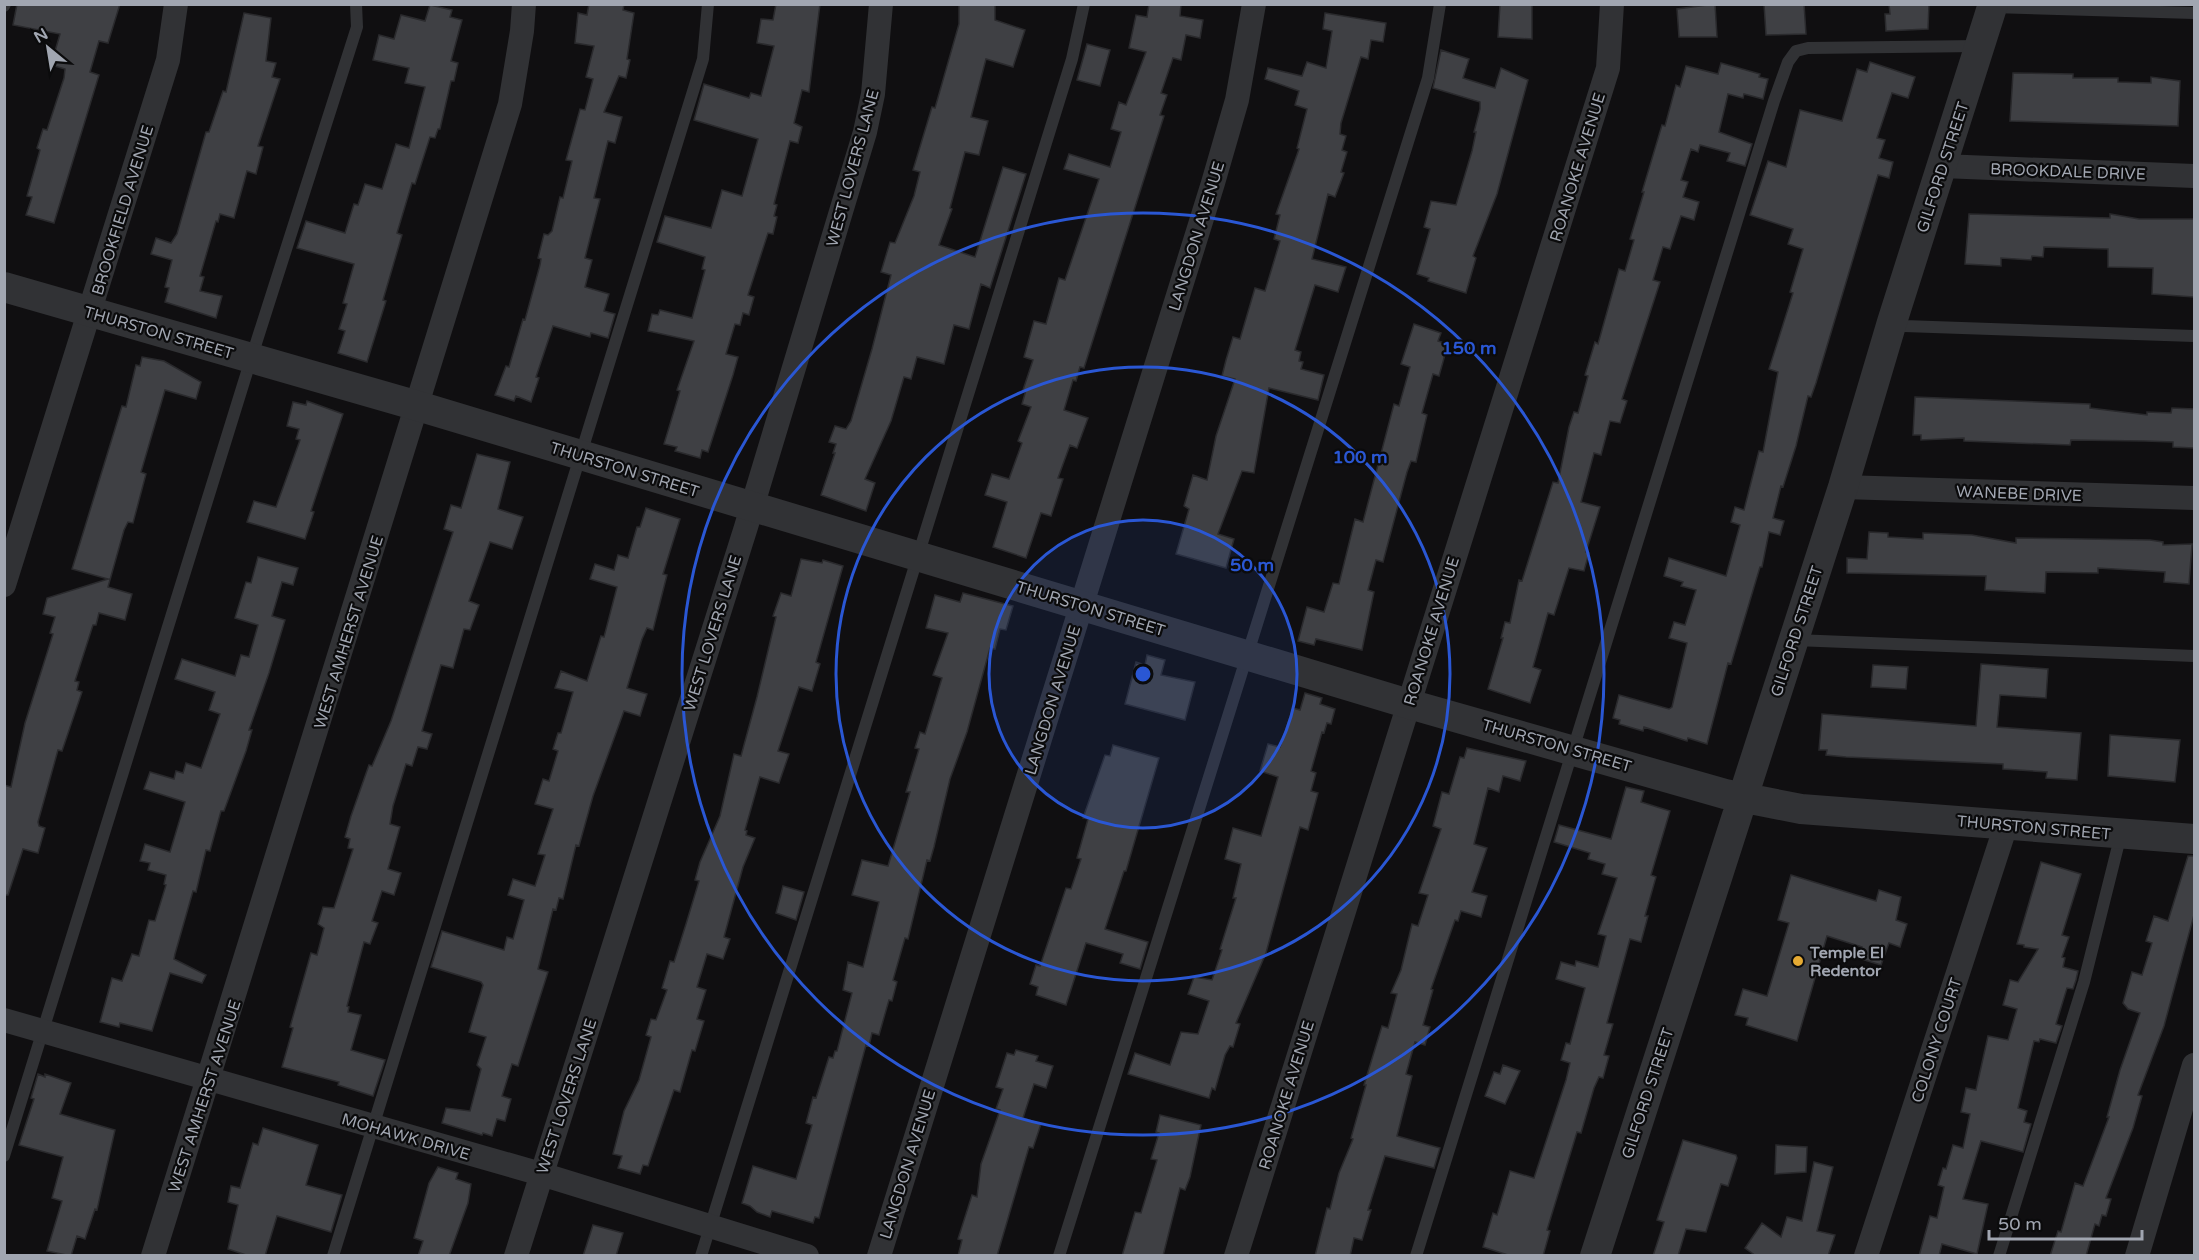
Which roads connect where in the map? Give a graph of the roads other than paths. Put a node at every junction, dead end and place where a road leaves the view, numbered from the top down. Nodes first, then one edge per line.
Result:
1 (176, 4) edge
2 (356, 4) edge
3 (524, 4) edge
4 (708, 4) edge
5 (881, 4) edge
6 (1084, 4) edge
7 (1254, 4) edge
8 (1440, 4) edge
9 (1612, 4) edge
10 (1993, 6) edge
11 (2194, 13) edge
12 (1981, 46) junction
13 (1941, 166) junction
14 (2194, 176) edge
15 (4, 287) edge
16 (90, 313) junction
17 (1892, 322) junction
18 (2194, 336) edge
19 (251, 359) junction
20 (418, 406) junction
21 (582, 456) junction
22 (1843, 487) junction
23 (2194, 498) edge
24 (752, 507) junction
25 (918, 556) junction
26 (4, 585) edge
27 (1081, 605) junction
28 (1793, 639) junction
29 (1247, 654) junction
30 (2194, 656) edge
31 (1409, 704) junction
32 (1573, 749) junction
33 (1741, 798) junction
34 (2006, 825) junction
35 (2121, 834) junction
36 (2194, 840) edge
37 (4, 1020) edge
38 (44, 1031) junction
39 (2194, 1065) edge
40 (210, 1079) junction
41 (372, 1126) junction
42 (4, 1156) edge
43 (542, 1174) junction
44 (710, 1226) junction
45 (153, 1256) edge
46 (333, 1256) edge
47 (516, 1256) edge
48 (701, 1256) edge
49 (807, 1256) edge
50 (879, 1256) edge
51 (1059, 1256) edge
52 (1236, 1256) edge
53 (1416, 1256) edge
54 (1595, 1256) edge
55 (1866, 1256) edge
56 (1999, 1256) edge
57 (2137, 1256) edge

1 - 16 street, BROOKFIELD AVENUE
2 - 19 lane
3 - 20 street, WEST AMHERST AVENUE
4 - 21 lane
5 - 24 street, WEST LOVERS LANE
6 - 25 lane
7 - 27 street, LANGDON AVENUE
8 - 29 lane
9 - 31 street, ROANOKE AVENUE
10 - 11 lane
10 - 12 street, GILFORD STREET
12 - 13 street, GILFORD STREET
12 - 32 lane
13 - 14 street, BROOKDALE DRIVE
13 - 17 street, GILFORD STREET
15 - 16 street, THURSTON STREET
16 - 19 street, THURSTON STREET
16 - 26 street, BROOKFIELD AVENUE
17 - 18 lane
17 - 22 street, GILFORD STREET
19 - 20 street, THURSTON STREET
19 - 38 lane
20 - 21 street, THURSTON STREET
20 - 40 street, WEST AMHERST AVENUE
21 - 24 street, THURSTON STREET
21 - 41 lane
22 - 23 street, WANEBE DRIVE
22 - 28 street, GILFORD STREET
24 - 25 street, THURSTON STREET
24 - 43 street, WEST LOVERS LANE
25 - 27 street, THURSTON STREET
25 - 44 lane
27 - 29 street, THURSTON STREET
27 - 50 street, LANGDON AVENUE
28 - 30 lane
28 - 33 street, GILFORD STREET
29 - 31 street, THURSTON STREET
29 - 51 lane
31 - 32 street, THURSTON STREET
31 - 52 street, ROANOKE AVENUE
32 - 33 street, THURSTON STREET
32 - 53 lane
33 - 34 street, THURSTON STREET
33 - 54 street, GILFORD STREET
34 - 35 street, THURSTON STREET
34 - 55 street, COLONY COURT
35 - 36 street, THURSTON STREET
35 - 56 lane
37 - 38 street, MOHAWK DRIVE
38 - 40 street, MOHAWK DRIVE
38 - 42 lane
39 - 57 street
40 - 41 street, MOHAWK DRIVE
40 - 45 street, WEST AMHERST AVENUE
41 - 43 street, MOHAWK DRIVE
41 - 46 lane
43 - 44 street, MOHAWK DRIVE
43 - 47 street, WEST LOVERS LANE
44 - 48 lane
44 - 49 street, MOHAWK DRIVE

